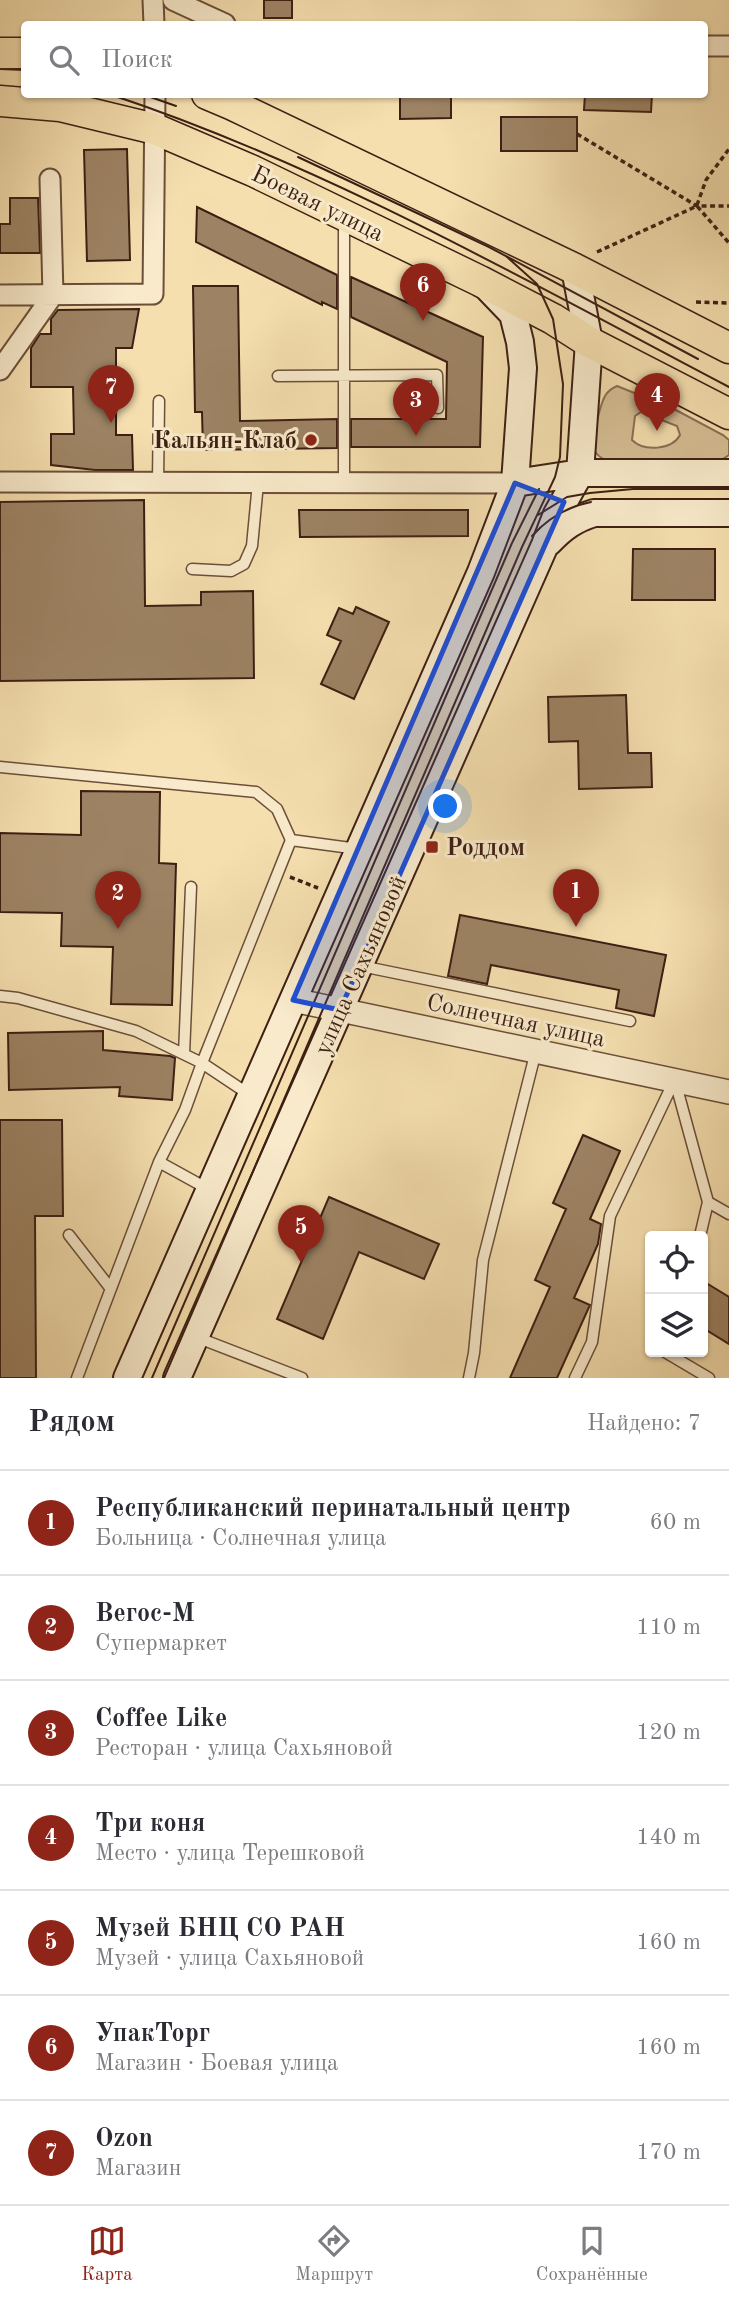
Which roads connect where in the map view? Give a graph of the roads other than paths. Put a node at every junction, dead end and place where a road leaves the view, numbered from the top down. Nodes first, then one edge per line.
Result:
1 (153, 0) edge
2 (173, 0) edge
3 (154, 21) edge
4 (218, 21) edge
5 (708, 46) edge
6 (729, 46) edge
7 (0, 52) edge
8 (21, 53) edge
9 (155, 98) edge
10 (216, 98) edge
11 (0, 101) edge
12 (155, 129) junction
13 (50, 179) dead end
14 (344, 217) junction
15 (585, 261) junction
16 (480, 281) junction
17 (0, 295) edge
18 (52, 295) junction
19 (589, 342) junction
20 (729, 348) edge
21 (0, 370) edge
22 (278, 376) dead end
23 (344, 376) junction
24 (159, 401) dead end
25 (438, 408) dead end
26 (729, 414) edge
27 (729, 472) edge
28 (580, 474) junction
29 (0, 482) edge
30 (158, 482) junction
31 (258, 483) junction
32 (515, 483) junction
33 (344, 484) junction
34 (564, 502) junction
35 (729, 513) edge
36 (545, 545) junction
37 (192, 569) dead end
38 (0, 766) edge
39 (291, 839) junction
40 (359, 849) junction
41 (191, 887) dead end
42 (360, 965) junction
43 (0, 996) edge
44 (293, 1000) junction
45 (340, 1010) junction
46 (630, 1021) dead end
47 (536, 1051) junction
48 (184, 1054) junction
49 (202, 1063) junction
50 (675, 1081) junction
51 (729, 1092) edge
52 (251, 1095) junction
53 (159, 1163) junction
54 (210, 1189) junction
55 (708, 1202) junction
56 (729, 1214) edge
57 (701, 1231) edge
58 (69, 1235) dead end
59 (111, 1289) junction
60 (196, 1336) junction
61 (673, 1357) edge
62 (77, 1378) edge
63 (127, 1378) edge
64 (177, 1378) edge
65 (302, 1378) edge
66 (469, 1378) edge
67 (575, 1378) edge
68 (709, 1378) edge

1 - 3 street
2 - 4 street
5 - 6 street
7 - 8 main road
9 - 12 street
10 - 15 main road
11 - 12 main road, Боевая улица
12 - 14 main road, Боевая улица
12 - 18 street
13 - 18 street
14 - 16 main road, Боевая улица
14 - 23 lane
15 - 19 main road, улица Сахьяновой
15 - 20 main road
16 - 19 main road, Боевая улица
16 - 32 main road, улица Сахьяновой
17 - 18 street
18 - 21 street
19 - 26 main road, Боевая улица
19 - 28 main road, улица Сахьяновой
22 - 23 lane
23 - 25 lane
23 - 33 lane
24 - 30 lane
27 - 28 main road
28 - 32 main road
28 - 34 main road, улица Сахьяновой
29 - 30 street
30 - 31 street
31 - 33 street
31 - 37 lane
32 - 33 street
32 - 34 main road
32 - 40 main road, улица Сахьяновой
34 - 36 main road, улица Сахьяновой
35 - 36 main road
36 - 42 main road, улица Сахьяновой
38 - 39 lane
39 - 40 lane
39 - 49 lane
40 - 44 main road, улица Сахьяновой
41 - 48 lane
42 - 45 main road, улица Сахьяновой
42 - 46 lane
43 - 48 lane
44 - 45 street, Солнечная улица
44 - 52 main road, улица Сахьяновой
45 - 47 street, Солнечная улица
45 - 60 main road, улица Сахьяновой
47 - 50 street, Солнечная улица
47 - 66 lane
48 - 49 lane
49 - 52 lane
49 - 53 lane
50 - 51 street, Солнечная улица
50 - 55 lane
50 - 67 lane
52 - 54 main road, улица Сахьяновой
53 - 54 lane
53 - 59 lane
54 - 63 main road, улица Сахьяновой
55 - 56 lane
55 - 57 lane
58 - 59 lane
59 - 62 lane
60 - 64 main road, улица Сахьяновой
60 - 65 lane
61 - 68 lane

